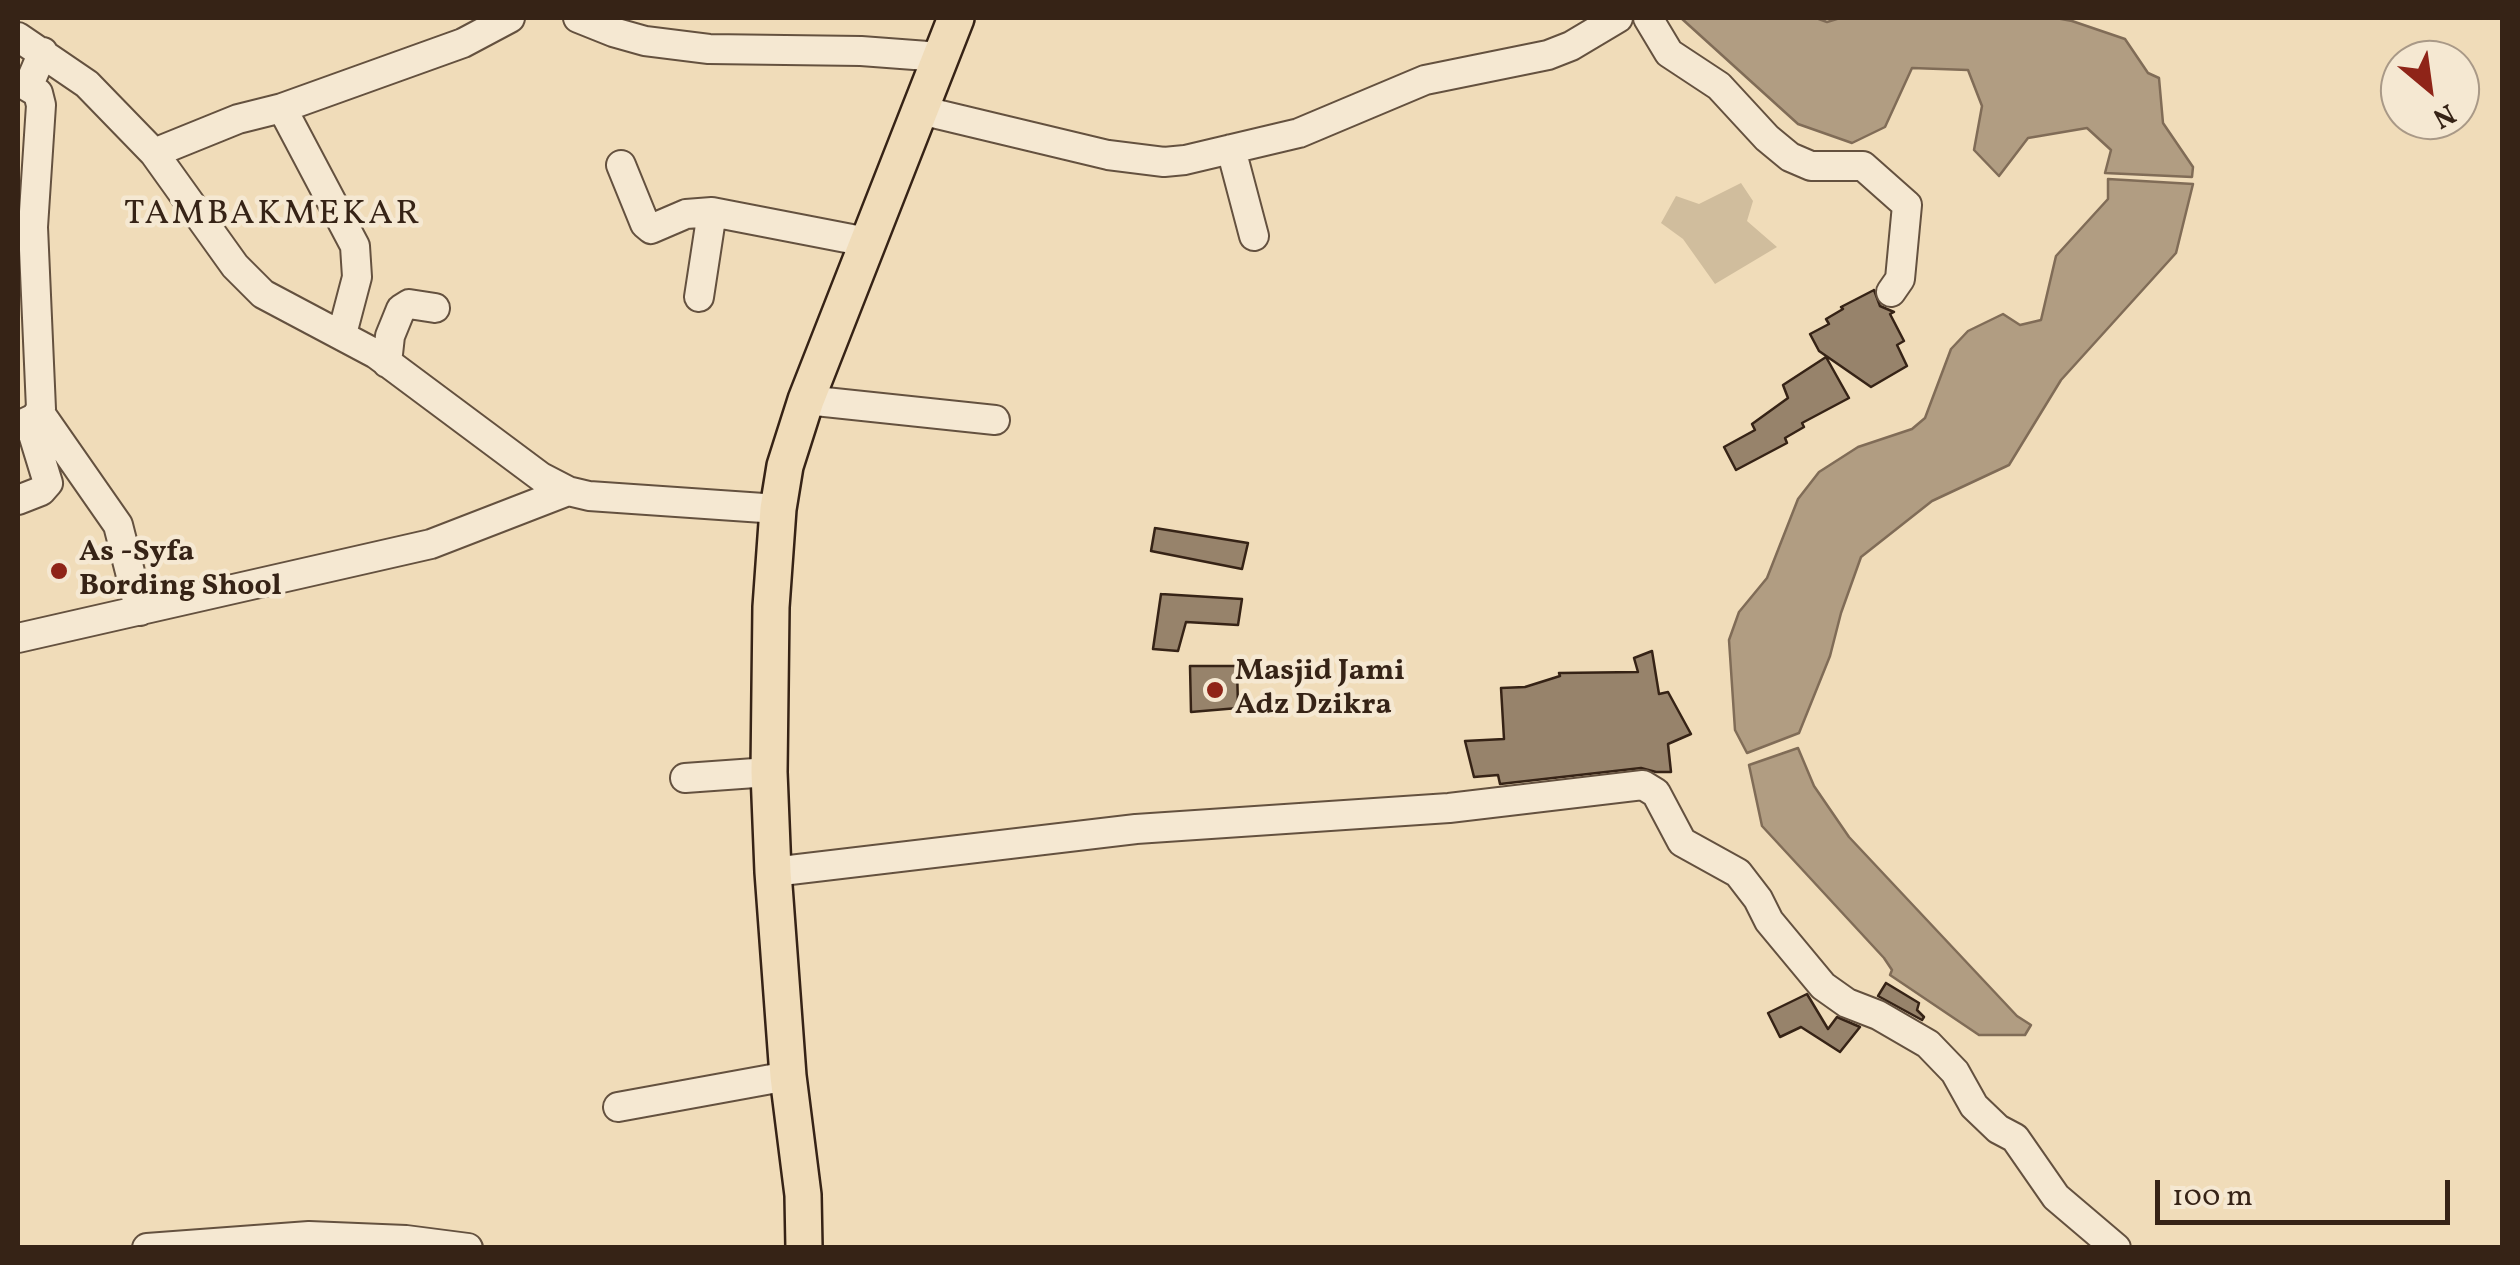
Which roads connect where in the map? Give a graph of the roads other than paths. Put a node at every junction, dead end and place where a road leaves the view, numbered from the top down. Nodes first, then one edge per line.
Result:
1 (510, 18) edge
2 (578, 18) edge
3 (956, 18) edge
4 (1618, 18) edge
5 (1648, 18) edge
6 (18, 36) edge
7 (44, 52) junction
8 (940, 57) junction
9 (23, 85) edge
10 (282, 108) junction
11 (920, 110) junction
12 (1231, 149) junction
13 (154, 153) junction
14 (621, 165) dead end
15 (712, 212) junction
16 (25, 227) edge
17 (1254, 236) dead end
18 (867, 242) junction
19 (1892, 292) dead end
20 (699, 298) dead end
21 (435, 308) dead end
22 (342, 334) junction
23 (387, 363) junction
24 (806, 400) junction
25 (29, 420) edge
26 (995, 420) dead end
27 (568, 491) junction
28 (18, 500) edge
29 (778, 509) junction
30 (140, 611) junction
31 (18, 638) edge
32 (770, 772) junction
33 (685, 778) dead end
34 (773, 872) junction
35 (788, 1076) junction
36 (618, 1107) dead end
37 (345, 1243) edge
38 (147, 1248) edge
39 (468, 1248) edge
40 (804, 1248) edge
41 (2116, 1248) edge

1 - 10 street
2 - 8 street
3 - 8 main road
4 - 12 street
5 - 19 street
6 - 7 street
7 - 9 street
7 - 13 street
8 - 11 main road
9 - 16 street
10 - 13 street
10 - 22 street
11 - 12 street
11 - 18 main road
12 - 17 street
13 - 22 street
14 - 15 street
15 - 18 street
15 - 20 street
16 - 25 street
18 - 24 main road
21 - 23 street
22 - 23 street
23 - 27 street
24 - 26 street
24 - 29 main road
25 - 28 street
25 - 30 street
27 - 29 street
27 - 30 street
29 - 32 main road
30 - 31 street
32 - 33 street
32 - 34 main road
34 - 35 main road
34 - 41 street
35 - 36 street
35 - 40 main road
37 - 38 street
37 - 39 street

